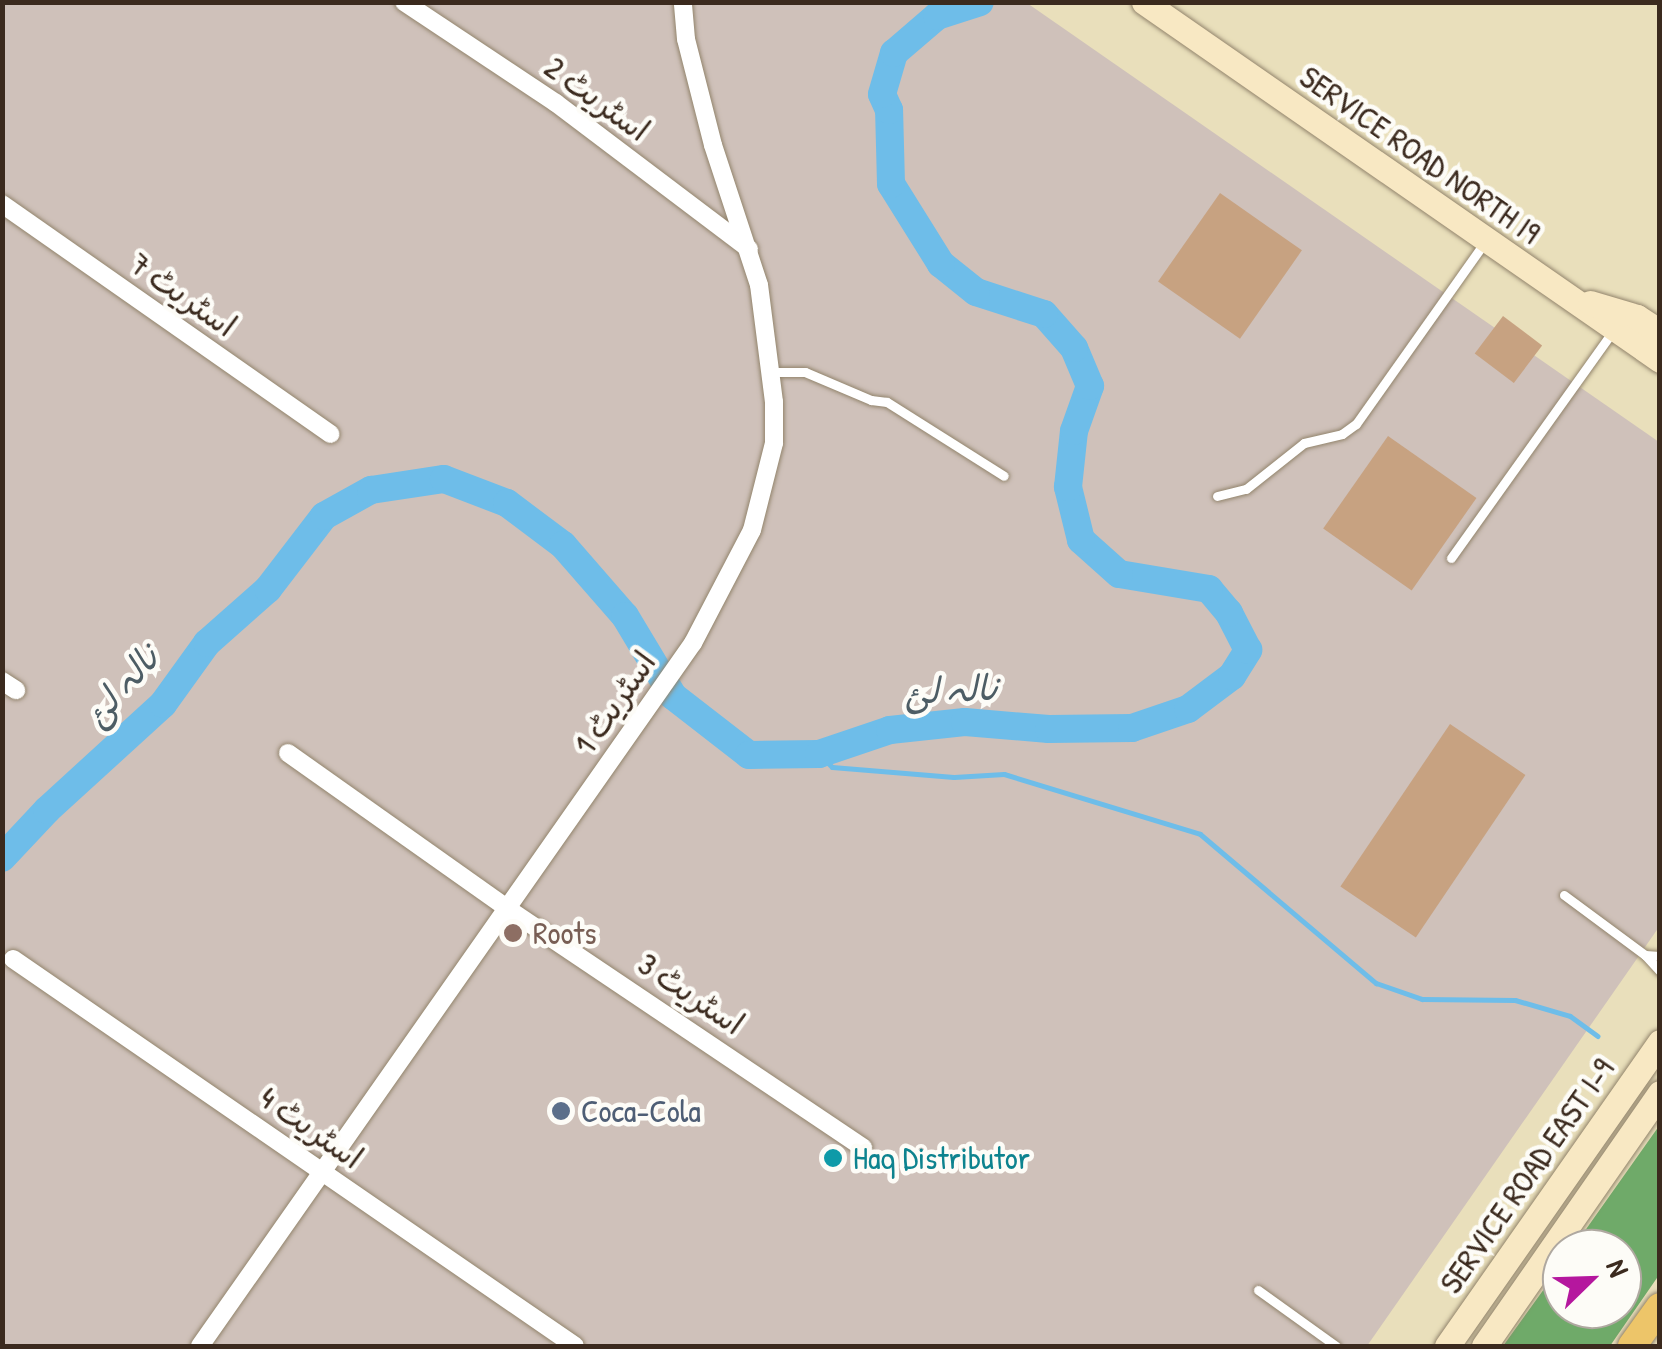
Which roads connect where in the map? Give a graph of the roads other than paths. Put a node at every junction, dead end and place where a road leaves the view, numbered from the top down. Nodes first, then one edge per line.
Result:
1 (404, 2) edge
2 (683, 2) edge
3 (1144, 2) edge
4 (2, 204) edge
5 (1486, 240) junction
6 (750, 250) junction
7 (1566, 296) junction
8 (1614, 330) junction
9 (1660, 332) edge
10 (1660, 360) edge
11 (769, 372) junction
12 (330, 434) dead end
13 (1004, 476) dead end
14 (1217, 496) dead end
15 (1451, 558) dead end
16 (288, 753) dead end
17 (1564, 895) dead end
18 (508, 909) junction
19 (1645, 956) junction
20 (1660, 956) edge
21 (13, 959) dead end
22 (1660, 972) edge
23 (1660, 1042) edge
24 (1660, 1093) edge
25 (864, 1148) dead end
26 (322, 1172) junction
27 (1258, 1290) dead end
28 (1660, 1308) edge
29 (200, 1346) edge
30 (575, 1346) edge
31 (1336, 1346) edge
32 (1447, 1346) edge
33 (1484, 1346) edge
34 (1632, 1346) edge

1 - 6 street, اسٹریٹ 2
2 - 6 street, اسٹریٹ 1
3 - 5 main road, SERVICE ROAD NORTH I9
4 - 12 street, اسٹریٹ 7
5 - 7 main road, SERVICE ROAD NORTH I9
5 - 14 lane
6 - 11 street, اسٹریٹ 1
7 - 8 main road, SERVICE ROAD NORTH I9
7 - 9 main road
8 - 10 main road, SERVICE ROAD NORTH I9
8 - 15 lane
11 - 13 lane
11 - 18 street, اسٹریٹ 1
16 - 18 street, اسٹریٹ 3
17 - 19 lane
18 - 25 street, اسٹریٹ 3
18 - 26 street, اسٹریٹ 1
19 - 20 lane
19 - 22 lane
21 - 26 street, اسٹریٹ 4
23 - 32 main road, SERVICE ROAD EAST I-9
24 - 33 main road
26 - 29 street, اسٹریٹ 1
26 - 30 street, اسٹریٹ 4
27 - 31 lane
28 - 34 main road

